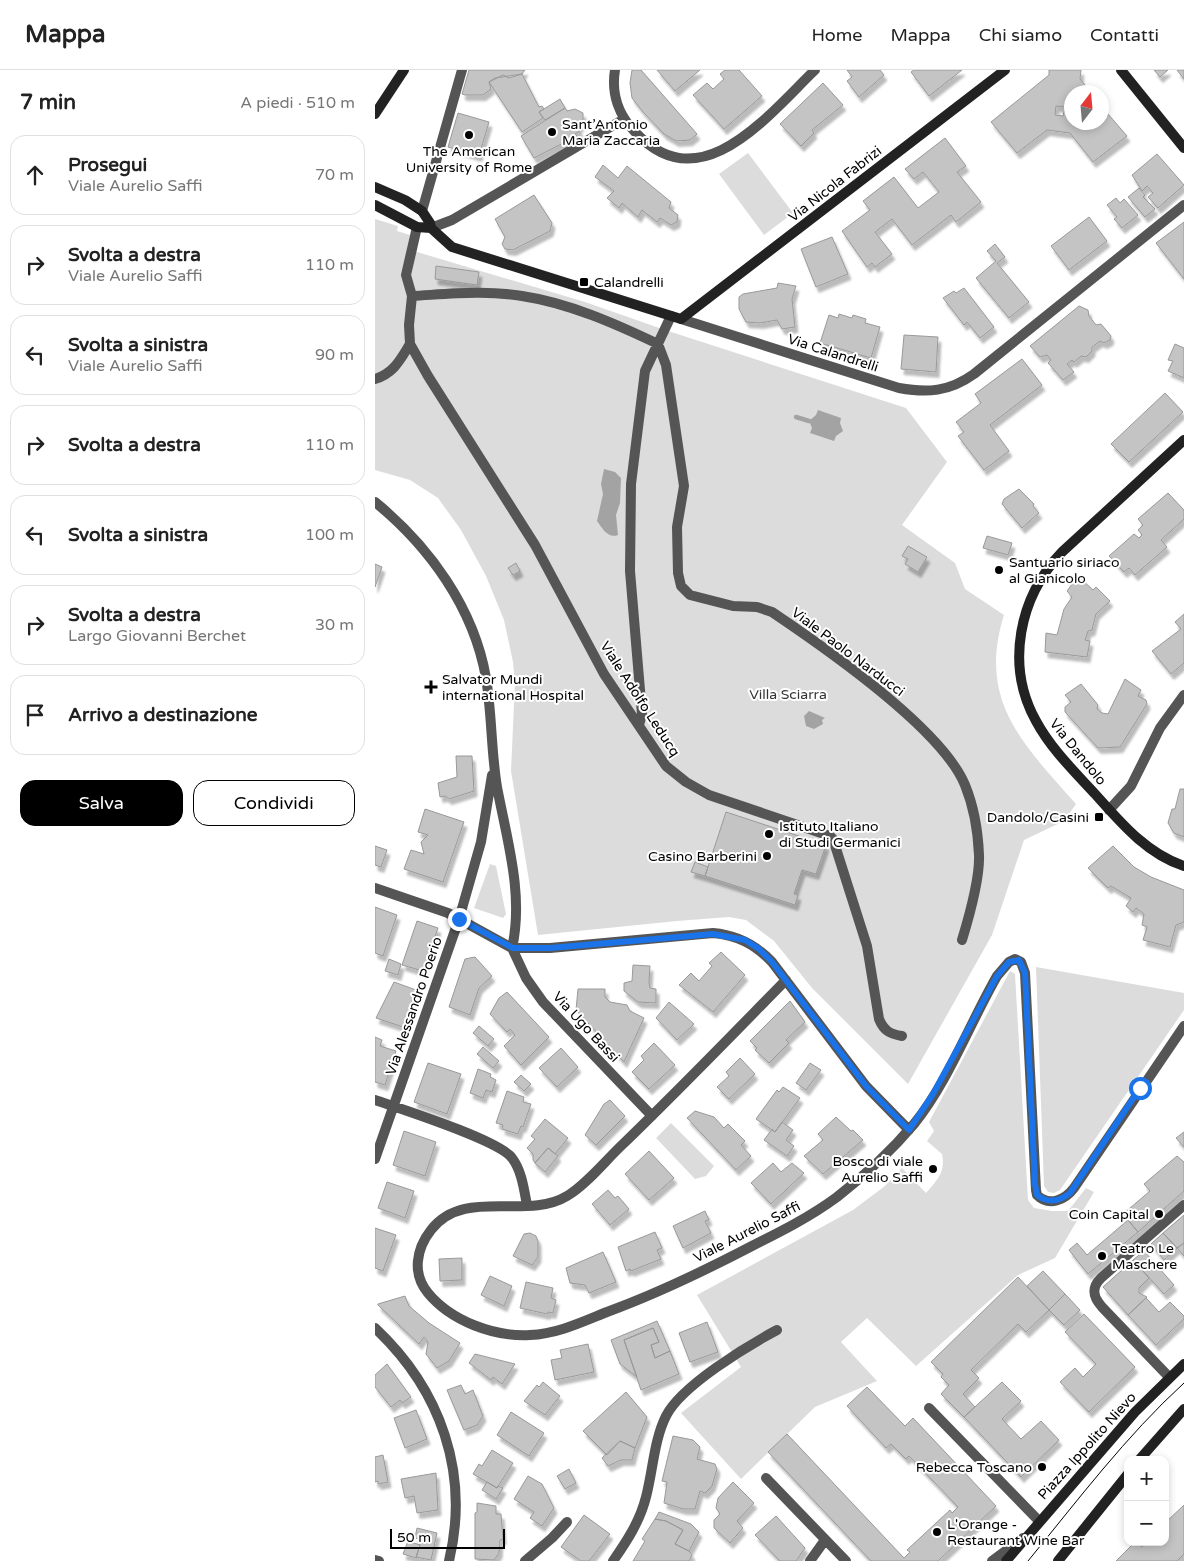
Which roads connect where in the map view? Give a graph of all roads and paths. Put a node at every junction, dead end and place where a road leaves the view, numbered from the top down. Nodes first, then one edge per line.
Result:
1 (404, 70) edge
2 (462, 70) edge
3 (615, 70) edge
4 (815, 70) edge
5 (1005, 70) edge
6 (1121, 70) edge
7 (375, 114) edge
8 (624, 119) junction
9 (1184, 148) edge
10 (375, 187) edge
11 (1184, 205) edge
12 (375, 206) edge
13 (422, 211) junction
14 (417, 227) junction
15 (431, 228) junction
16 (412, 296) junction
17 (676, 318) junction
18 (410, 344) junction
19 (658, 344) junction
20 (375, 379) edge
21 (1184, 440) edge
22 (375, 502) edge
23 (1184, 695) edge
24 (639, 726) junction
25 (493, 764) junction
26 (1109, 810) junction
27 (1184, 866) edge
28 (375, 888) edge
29 (459, 919) junction
30 (962, 940) dead end
31 (513, 948) junction
32 (786, 980) junction
33 (1184, 1026) edge
34 (902, 1036) dead end
35 (375, 1100) edge
36 (394, 1106) junction
37 (652, 1116) junction
38 (909, 1130) junction
39 (375, 1159) edge
40 (527, 1205) junction
41 (1184, 1205) edge
42 (375, 1328) edge
43 (777, 1330) dead end
44 (1184, 1364) edge
45 (1169, 1377) junction
46 (929, 1408) dead end
47 (1184, 1410) edge
48 (1143, 1456) edge
49 (765, 1478) dead end
50 (1124, 1479) edge
51 (1039, 1521) junction
52 (567, 1522) dead end
53 (1028, 1535) junction
54 (825, 1540) junction
55 (375, 1560) edge
56 (379, 1561) edge
57 (449, 1561) edge
58 (525, 1561) edge
59 (613, 1561) edge
60 (810, 1561) edge
61 (845, 1561) edge
62 (992, 1561) edge
63 (1006, 1561) edge
64 (1058, 1561) edge

1 - 7 street
2 - 13 street
3 - 8 street
4 - 8 street
5 - 17 street, Via Nicola Fabrizi
6 - 9 street
8 - 15 street
10 - 13 street
11 - 17 street, Via Calandrelli
12 - 14 street
13 - 15 street, Via Calandrelli
14 - 15 street
14 - 16 street, Viale Adolfo Leducq
15 - 17 street, Via Calandrelli
16 - 18 street, Viale Adolfo Leducq
16 - 19 street
17 - 19 street
18 - 20 street
18 - 24 street, Viale Adolfo Leducq
19 - 24 street
19 - 30 street, Viale Paolo Narducci
21 - 26 street, Via Dandolo
22 - 25 street
23 - 26 street
24 - 34 street, Viale Adolfo Leducq
25 - 29 street, Via Alessandro Poerio
25 - 31 street
26 - 27 street, Via Dandolo
28 - 29 street
29 - 31 street
29 - 36 street, Via Alessandro Poerio
31 - 32 street
31 - 37 street, Via Ugo Bassi
32 - 37 street, Viale Aurelio Saffi
32 - 38 street
33 - 38 street, Viale Aurelio Saffi
35 - 36 street
36 - 39 street, Via Alessandro Poerio
36 - 40 street
37 - 40 street, Viale Aurelio Saffi
38 - 40 street, Viale Aurelio Saffi
41 - 45 street
42 - 57 street
43 - 59 street
44 - 45 street, Piazza Ippolito Nievo
45 - 51 street, Piazza Ippolito Nievo
46 - 51 street
47 - 48 street
49 - 54 street
50 - 64 street
51 - 53 street, Piazza Ippolito Nievo
52 - 58 street
53 - 62 street, Piazza Ippolito Nievo
53 - 63 street, Piazza Ippolito Nievo
54 - 60 street
54 - 61 street
55 - 56 street

